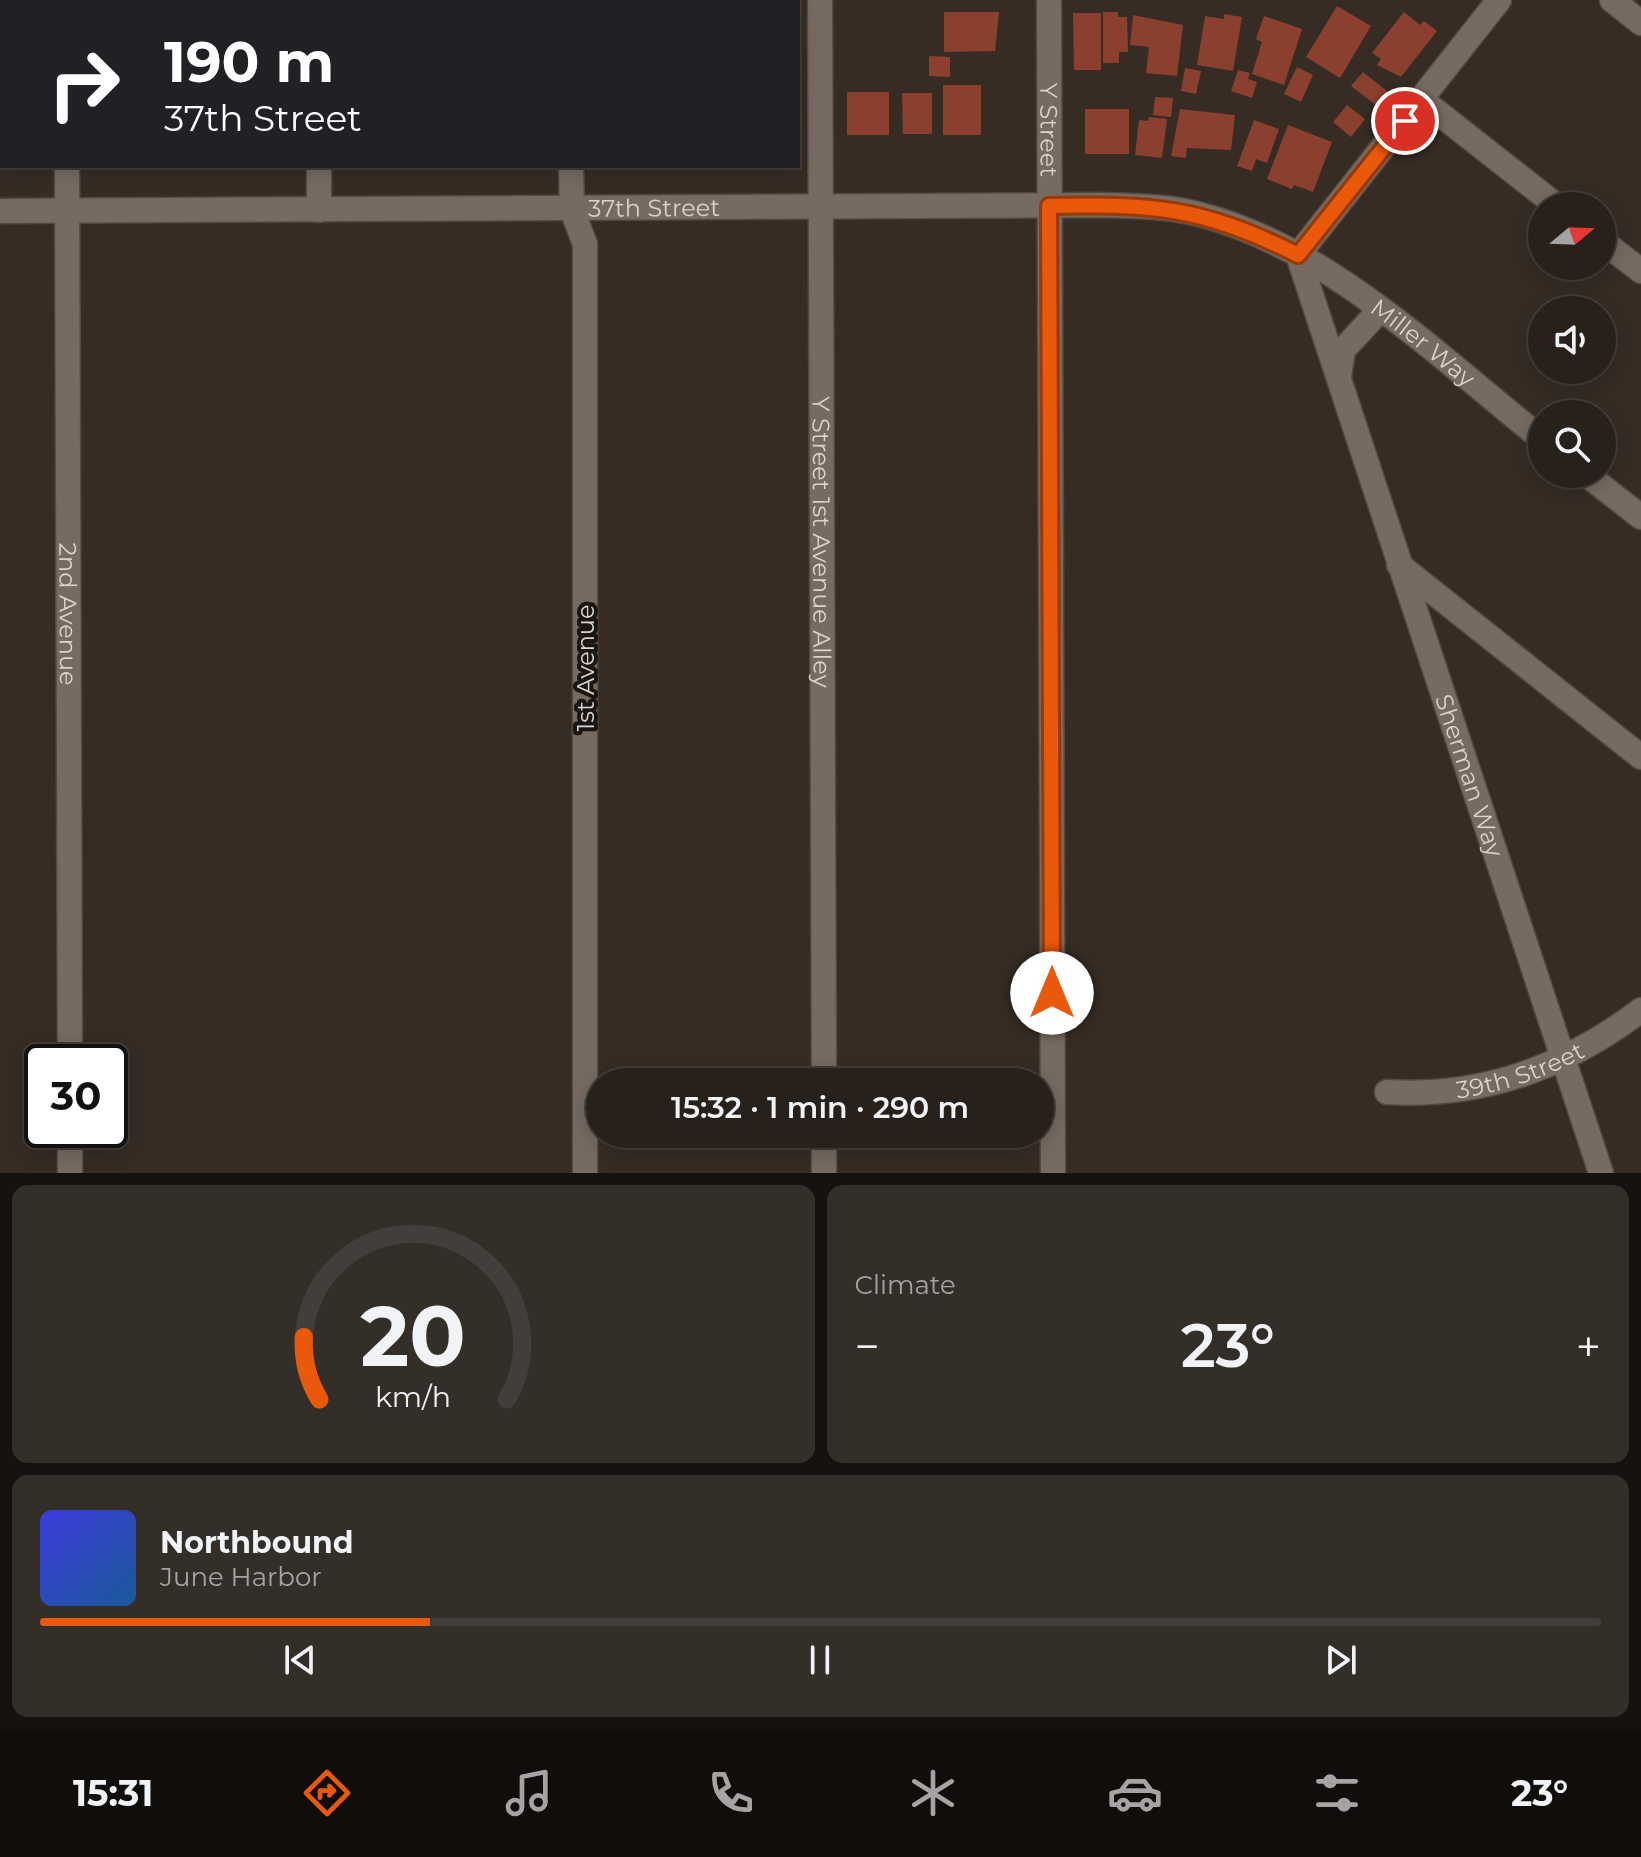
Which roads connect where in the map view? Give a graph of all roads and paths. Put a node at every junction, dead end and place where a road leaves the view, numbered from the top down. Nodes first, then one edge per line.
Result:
1 (820, 0) edge
2 (1049, 0) edge
3 (1499, 0) edge
4 (1612, 0) edge
5 (1641, 23) edge
6 (1422, 100) junction
7 (67, 168) edge
8 (319, 168) edge
9 (571, 168) edge
10 (1539, 192) edge
11 (1049, 206) junction
12 (820, 209) junction
13 (319, 210) junction
14 (572, 210) junction
15 (0, 211) edge
16 (68, 211) junction
17 (1616, 252) edge
18 (1298, 255) junction
19 (1641, 271) edge
20 (1380, 310) junction
21 (1339, 379) junction
22 (1528, 428) edge
23 (1604, 488) edge
24 (1641, 517) edge
25 (1399, 565) junction
26 (1641, 757) edge
27 (1641, 1010) edge
28 (70, 1044) edge
29 (1565, 1059) junction
30 (593, 1068) edge
31 (824, 1068) edge
32 (1046, 1068) edge
33 (1387, 1092) dead end
34 (70, 1148) edge
35 (587, 1148) edge
36 (824, 1148) edge
37 (1051, 1148) edge
38 (70, 1173) edge
39 (585, 1173) edge
40 (824, 1173) edge
41 (1053, 1173) edge
42 (1601, 1173) edge

1 - 12 street, Y Street 1st Avenue Alley
2 - 11 street, Y Street
3 - 6 street
4 - 5 street
6 - 10 street
6 - 18 street
7 - 16 street, 2nd Avenue
8 - 13 street
9 - 14 street, 1st Avenue
11 - 12 street, 37th Street
11 - 18 street, 37th Street
11 - 32 street, Y Street
12 - 14 street, 37th Street
12 - 31 street, Y Street 1st Avenue Alley
13 - 14 street, 37th Street
13 - 16 street, 37th Street
14 - 30 street, 1st Avenue
15 - 16 street, 37th Street
16 - 28 street, 2nd Avenue
17 - 19 street
18 - 20 street, Miller Way
18 - 21 street, Sherman Way
20 - 21 street
20 - 22 street, Miller Way
21 - 25 street, Sherman Way
23 - 24 street
25 - 26 street
25 - 29 street, Sherman Way
27 - 29 street, 39th Street
29 - 33 street, 39th Street
29 - 42 street, Sherman Way
34 - 38 street
35 - 39 street, 1st Avenue
36 - 40 street
37 - 41 street, Y Street

